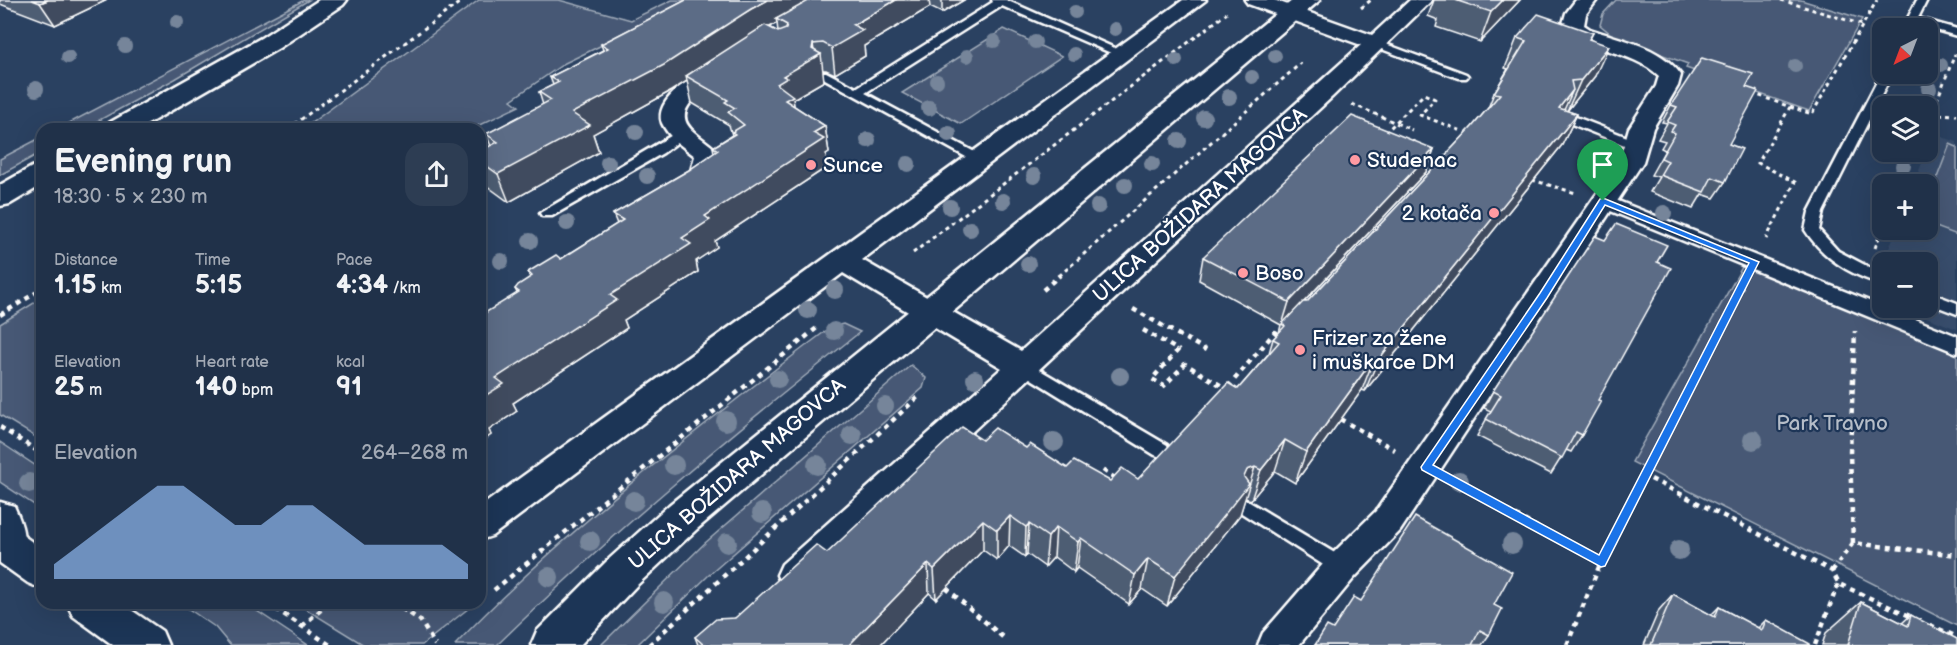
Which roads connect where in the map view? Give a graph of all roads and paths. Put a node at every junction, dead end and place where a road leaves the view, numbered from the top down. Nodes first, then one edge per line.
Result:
1 (335, 0) edge
2 (463, 0) edge
3 (1196, 0) edge
4 (1255, 0) edge
5 (1371, 0) edge
6 (1422, 0) edge
7 (1587, 0) edge
8 (1780, 0) edge
9 (1877, 0) edge
10 (1922, 0) edge
11 (999, 1) edge
12 (1300, 7) edge
13 (1361, 8) dead end
14 (1227, 13) dead end
15 (1914, 18) edge
16 (1863, 25) junction
17 (1938, 29) edge
18 (1957, 33) edge
19 (1375, 43) junction
20 (1957, 48) edge
21 (1122, 54) junction
22 (736, 61) edge
23 (1301, 63) dead end
24 (822, 74) dead end
25 (1462, 76) dead end
26 (1881, 84) edge
27 (1747, 92) edge
28 (856, 93) junction
29 (1938, 96) edge
30 (1347, 102) dead end
31 (1790, 107) junction
32 (1938, 114) edge
33 (1957, 115) edge
34 (1563, 116) edge
35 (130, 123) edge
36 (296, 123) edge
37 (1397, 123) junction
38 (1412, 130) dead end
39 (1462, 131) dead end
40 (681, 134) junction
41 (1383, 136) edge
42 (1636, 145) junction
43 (977, 159) junction
44 (36, 176) edge
45 (1532, 180) edge
46 (0, 197) edge
47 (1603, 201) junction
48 (664, 202) edge
49 (547, 213) dead end
50 (913, 253) dead end
51 (843, 261) junction
52 (1754, 262) junction
53 (1872, 274) edge
54 (1043, 290) dead end
55 (36, 293) edge
56 (1852, 301) junction
57 (1938, 301) edge
58 (1132, 308) dead end
59 (1957, 309) edge
60 (931, 311) junction
61 (0, 315) edge
62 (818, 327) dead end
63 (1143, 330) dead end
64 (1282, 336) edge
65 (1957, 345) edge
66 (1206, 350) dead end
67 (1023, 366) junction
68 (1179, 369) dead end
69 (1228, 388) edge
70 (919, 396) dead end
71 (1341, 419) edge
72 (0, 427) edge
73 (36, 450) edge
74 (1161, 450) dead end
75 (1426, 467) junction
76 (1645, 476) junction
77 (1246, 507) edge
78 (486, 522) edge
79 (2, 535) edge
80 (1853, 543) junction
81 (1957, 555) edge
82 (1601, 562) junction
83 (36, 566) edge
84 (1342, 567) junction
85 (1832, 571) junction
86 (1839, 584) junction
87 (946, 588) edge
88 (494, 590) dead end
89 (770, 597) edge
90 (96, 609) edge
91 (276, 609) edge
92 (322, 609) edge
93 (403, 609) edge
94 (1914, 618) edge
95 (1925, 623) edge
96 (302, 626) junction
97 (1957, 637) edge
98 (1006, 640) dead end
99 (147, 645) edge
100 (330, 645) edge
101 (435, 645) edge
102 (552, 645) edge
103 (648, 645) edge
104 (1276, 645) edge
105 (1567, 645) edge
106 (1815, 645) edge

1 - 35 street
2 - 36 path
3 - 21 street
4 - 12 street
5 - 13 path
6 - 19 street, ULICA BOŽIDARA MAGOVCA
7 - 42 street
8 - 16 path
9 - 16 path
10 - 15 lane
11 - 21 lane
11 - 28 lane
12 - 19 street
12 - 60 street, ULICA BOŽIDARA MAGOVCA
14 - 50 path
16 - 31 path
17 - 18 lane
19 - 25 lane
19 - 67 street, ULICA BOŽIDARA MAGOVCA
20 - 29 path
21 - 43 street
22 - 40 street
23 - 54 path
24 - 28 lane
26 - 53 lane
27 - 31 path
28 - 43 lane
30 - 37 path
31 - 52 path
32 - 33 path
34 - 42 lane
37 - 38 path
37 - 39 path
37 - 41 path
40 - 48 street
40 - 49 lane
42 - 47 street
43 - 51 street
44 - 46 street
45 - 47 path
47 - 52 street
47 - 75 street
51 - 60 street
51 - 78 street
52 - 56 street
52 - 76 path
55 - 61 path
56 - 65 street
56 - 80 path
57 - 59 lane
58 - 66 path
60 - 67 street
60 - 102 street, ULICA BOŽIDARA MAGOVCA
62 - 88 path
63 - 68 path
64 - 69 path
67 - 74 lane
67 - 89 street, ULICA BOŽIDARA MAGOVCA
70 - 103 path
71 - 75 path
72 - 73 path
75 - 82 path
75 - 84 street
76 - 82 path
76 - 85 path
77 - 84 lane
79 - 83 street
80 - 81 path
80 - 85 path
82 - 105 path
84 - 104 street
85 - 86 path
86 - 94 path
86 - 106 path
87 - 98 path
90 - 99 street
91 - 96 path
92 - 96 path
93 - 101 path
95 - 97 path
96 - 100 path

